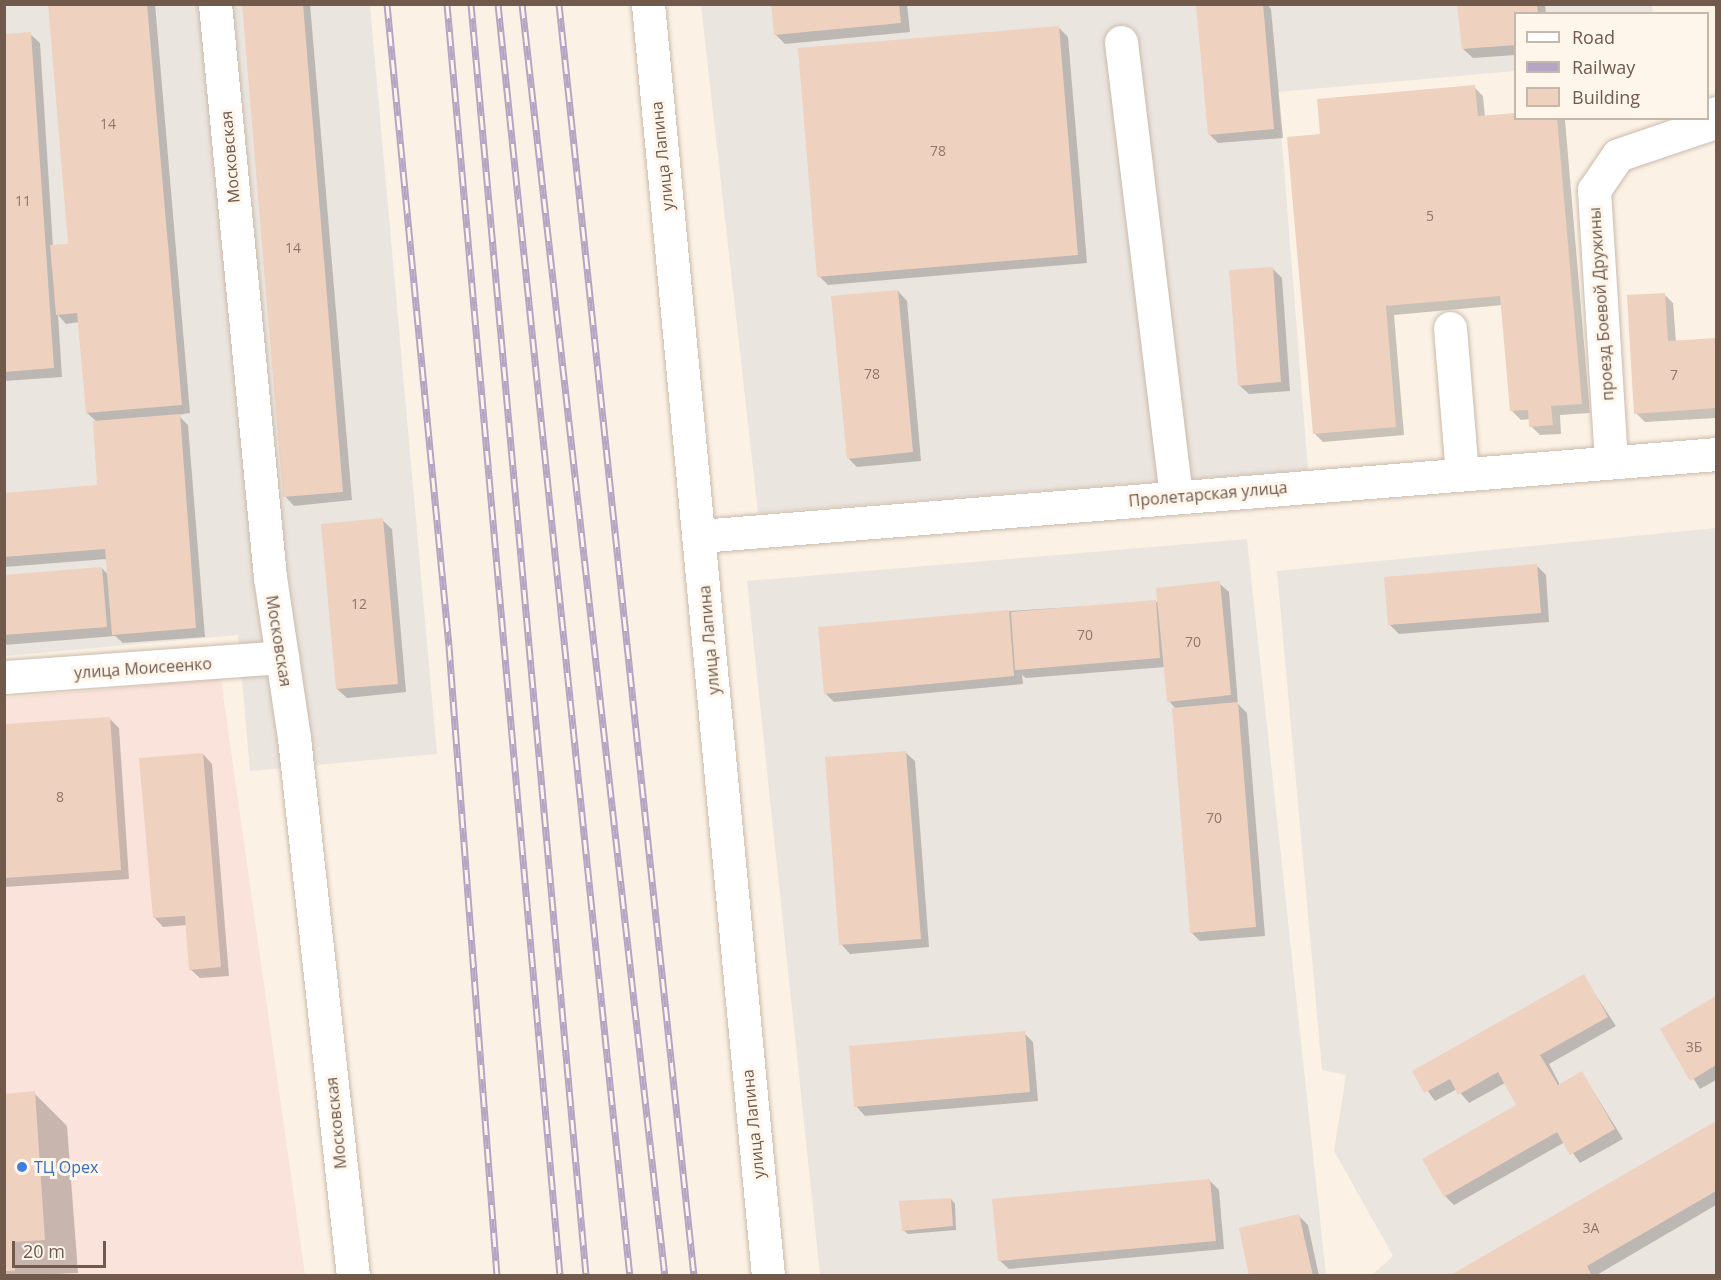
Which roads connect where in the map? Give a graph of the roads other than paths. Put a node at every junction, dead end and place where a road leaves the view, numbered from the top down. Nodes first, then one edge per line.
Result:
1 (215, 4) edge
2 (648, 4) edge
3 (1121, 42) dead end
4 (1716, 113) edge
5 (1450, 328) dead end
6 (1716, 453) edge
7 (1611, 461) junction
8 (1462, 473) junction
9 (1176, 496) junction
10 (700, 536) junction
11 (282, 657) junction
12 (4, 677) edge
13 (353, 1275) edge
14 (768, 1275) edge

1 - 11 street, Московская
2 - 10 street, улица Лапина
3 - 9 street
4 - 7 street, проезд Боевой Дружины
5 - 8 street
6 - 7 street, Пролетарская улица
7 - 8 street, Пролетарская улица
8 - 9 street, Пролетарская улица
9 - 10 street, Пролетарская улица
10 - 14 street, улица Лапина
11 - 12 street, улица Моисеенко
11 - 13 street, Московская

